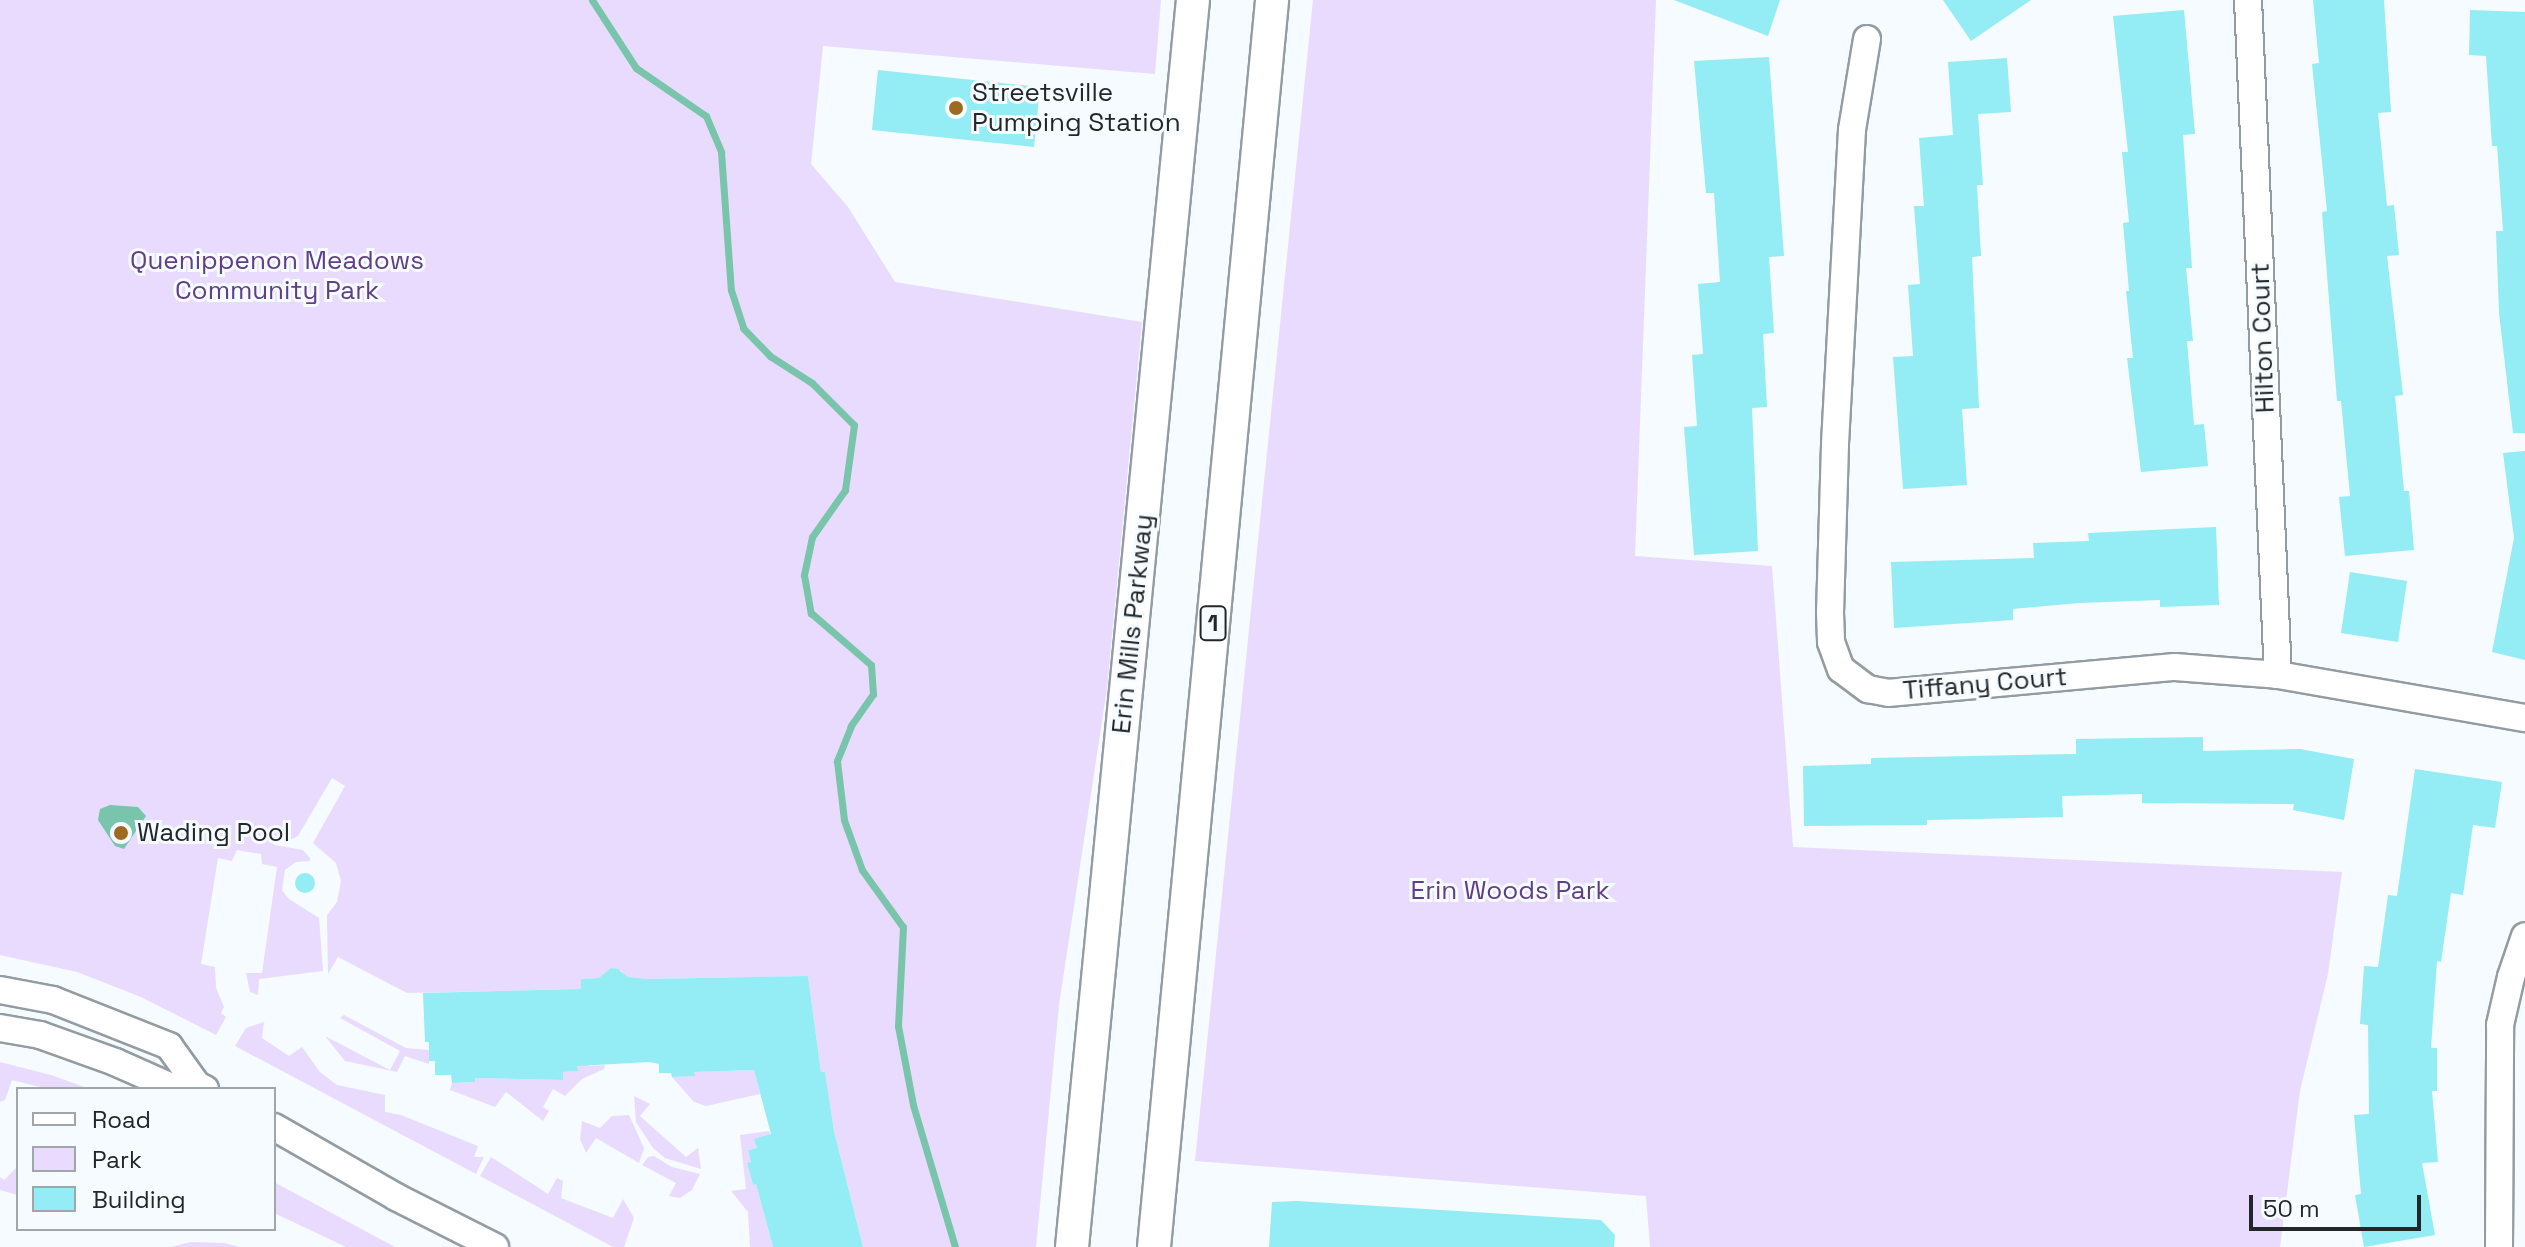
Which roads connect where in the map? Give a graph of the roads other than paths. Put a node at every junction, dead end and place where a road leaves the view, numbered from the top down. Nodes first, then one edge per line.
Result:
1 (1193, 0) edge
2 (1272, 0) edge
3 (2248, 0) edge
4 (1867, 39) dead end
5 (2278, 675) junction
6 (2525, 718) edge
7 (2525, 936) edge
8 (0, 990) edge
9 (0, 1028) edge
10 (201, 1087) edge
11 (276, 1128) edge
12 (495, 1247) edge
13 (1072, 1247) edge
14 (1154, 1247) edge
15 (2499, 1247) edge

1 - 13 main road, Erin Mills Parkway
2 - 14 main road, 1
3 - 5 street, Hilton Court
4 - 5 street, Tiffany Court
5 - 6 street, Tiffany Court
7 - 15 street
8 - 10 street
9 - 10 street
11 - 12 street

